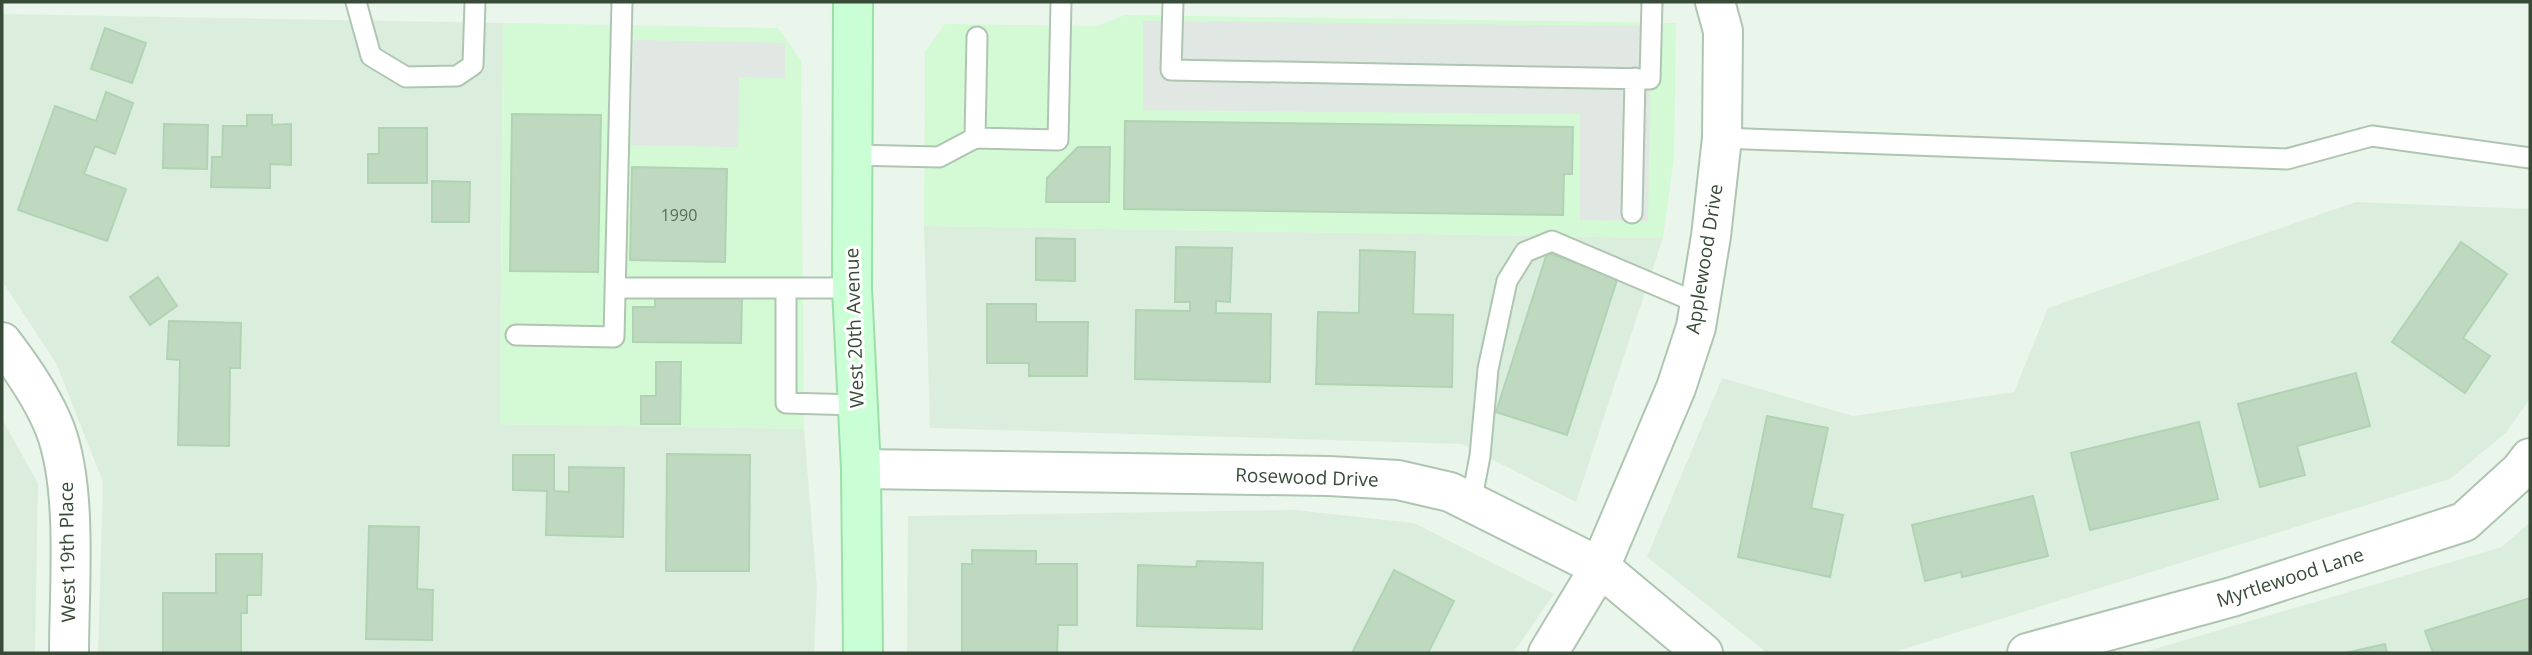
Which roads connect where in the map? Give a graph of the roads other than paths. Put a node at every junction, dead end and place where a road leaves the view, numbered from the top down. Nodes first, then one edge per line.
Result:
1 (356, 2) edge
2 (475, 2) edge
3 (622, 2) edge
4 (853, 2) edge
5 (1061, 2) edge
6 (1173, 2) edge
7 (1652, 2) edge
8 (1714, 2) edge
9 (977, 37) dead end
10 (1634, 78) junction
11 (975, 138) junction
12 (1722, 138) junction
13 (852, 155) junction
14 (2530, 158) edge
15 (1632, 213) dead end
16 (615, 288) junction
17 (786, 288) junction
18 (852, 288) junction
19 (1700, 304) junction
20 (516, 335) dead end
21 (2, 342) edge
22 (857, 405) junction
23 (2530, 458) edge
24 (861, 469) junction
25 (1471, 503) junction
26 (1600, 566) junction
27 (69, 653) edge
28 (863, 653) edge
29 (1548, 653) edge
30 (1703, 653) edge
31 (2026, 653) edge

1 - 2 lane
3 - 16 lane
4 - 13 street, West 20th Avenue
5 - 11 lane
6 - 10 lane
7 - 10 lane
8 - 12 street, Applewood Drive
9 - 11 lane
10 - 15 lane
11 - 13 lane
12 - 14 lane
12 - 19 street, Applewood Drive
13 - 18 street, West 20th Avenue
16 - 17 lane
16 - 20 lane
17 - 18 lane
17 - 22 lane
18 - 22 street, West 20th Avenue
19 - 25 lane
19 - 26 street, Applewood Drive
21 - 27 street, West 19th Place
22 - 24 street, West 20th Avenue
23 - 31 street, Myrtlewood Lane
24 - 25 street, Rosewood Drive
24 - 28 street, West 20th Avenue
25 - 26 street, Rosewood Drive
26 - 29 street, Applewood Drive
26 - 30 street, Rosewood Drive

